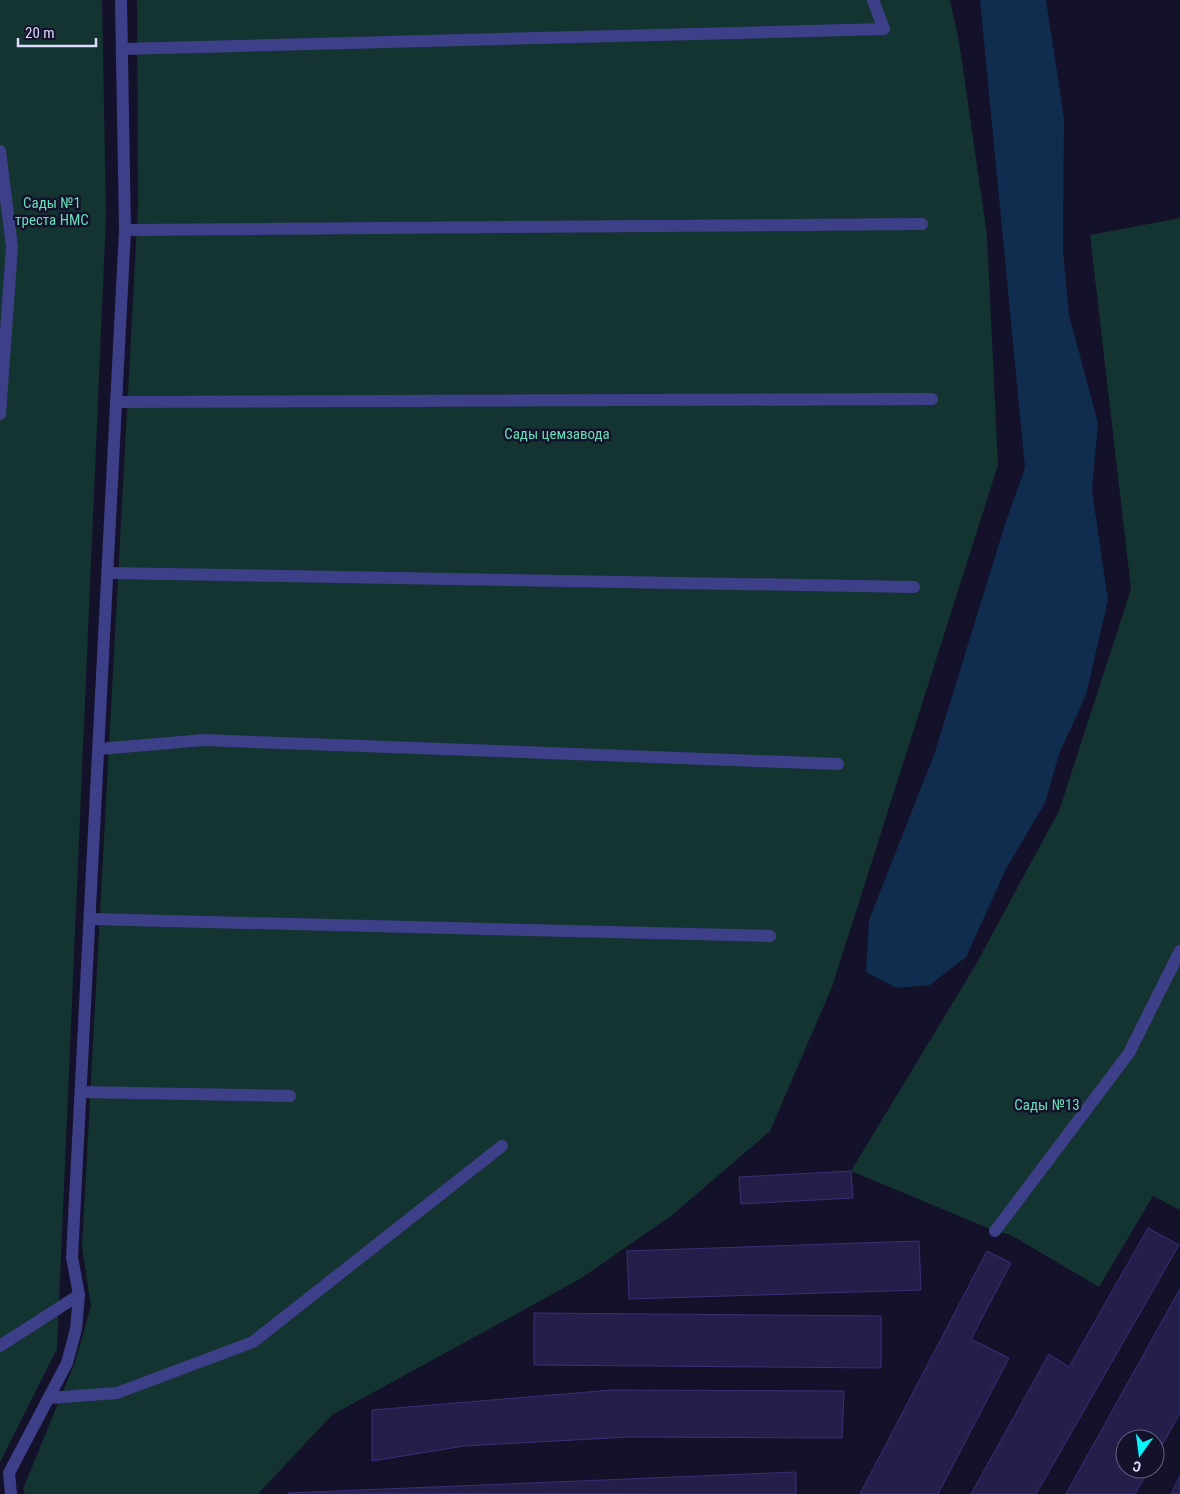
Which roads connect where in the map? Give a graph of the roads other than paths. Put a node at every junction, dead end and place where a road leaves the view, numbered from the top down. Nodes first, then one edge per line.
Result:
1 (121, 0) edge
2 (873, 0) edge
3 (122, 49) junction
4 (0, 151) edge
5 (922, 224) dead end
6 (126, 230) junction
7 (932, 399) dead end
8 (116, 402) junction
9 (0, 414) edge
10 (108, 573) junction
11 (914, 587) dead end
12 (99, 749) junction
13 (838, 764) dead end
14 (90, 919) junction
15 (770, 936) dead end
16 (1180, 951) edge
17 (80, 1092) junction
18 (290, 1096) dead end
19 (502, 1146) dead end
20 (995, 1231) dead end
21 (79, 1295) junction
22 (0, 1346) edge
23 (49, 1398) junction
24 (11, 1494) edge

1 - 3 lane
2 - 3 lane
3 - 6 lane
4 - 9 lane
5 - 6 lane
6 - 8 lane
7 - 8 lane
8 - 10 lane
10 - 11 lane
10 - 12 lane
12 - 13 lane
12 - 14 lane
14 - 15 lane
14 - 17 lane
16 - 20 lane
17 - 18 lane
17 - 21 lane
19 - 23 lane
21 - 22 lane
21 - 23 lane
23 - 24 lane

